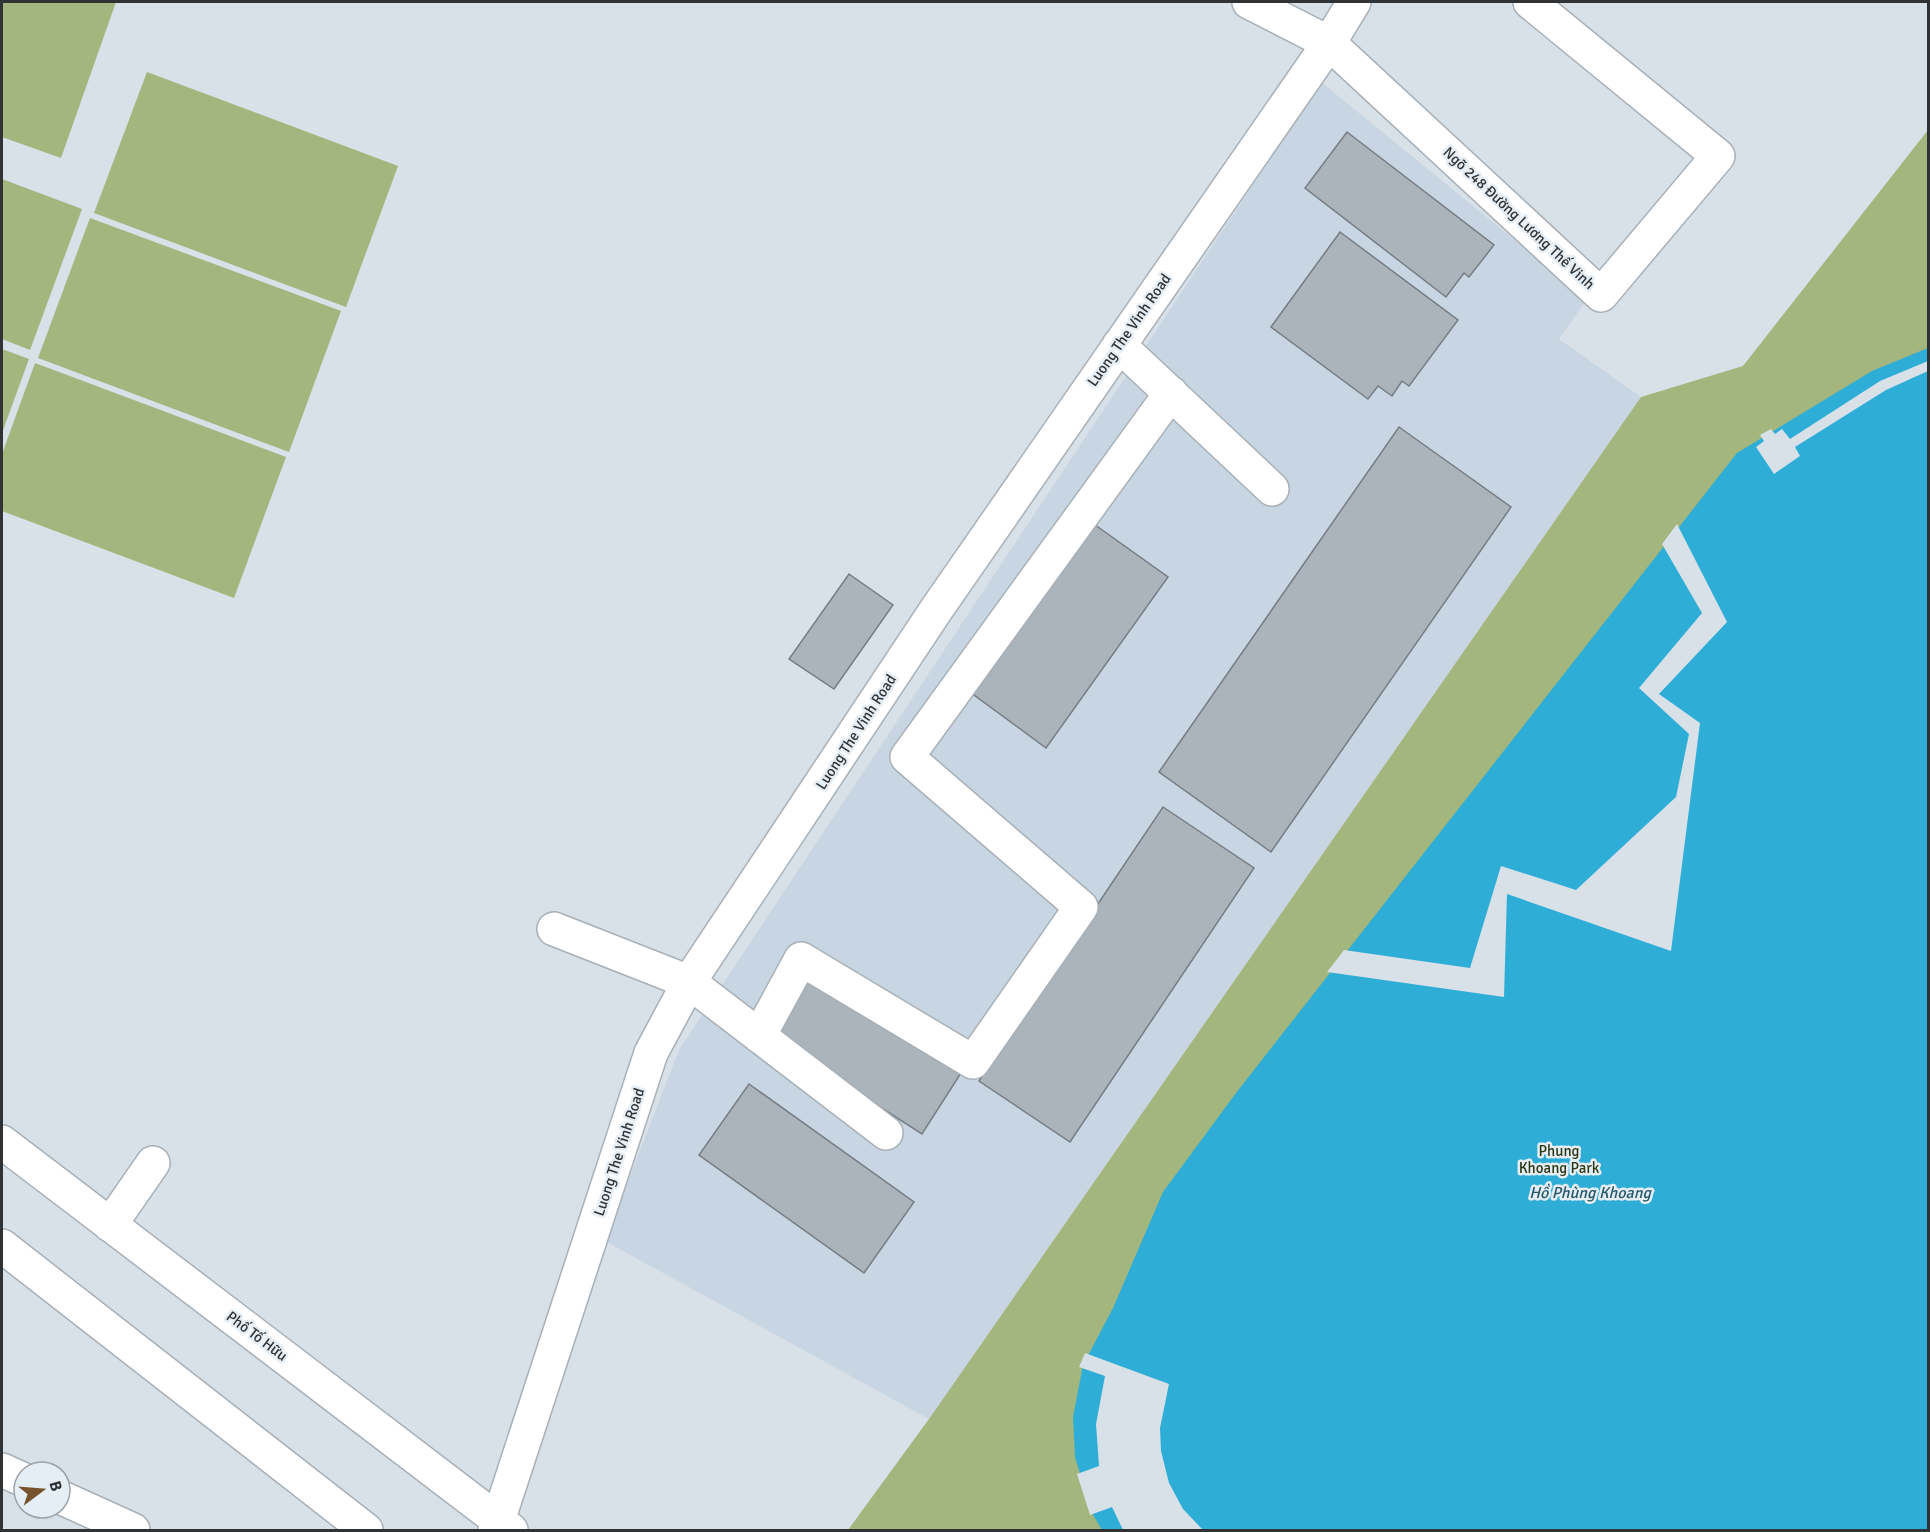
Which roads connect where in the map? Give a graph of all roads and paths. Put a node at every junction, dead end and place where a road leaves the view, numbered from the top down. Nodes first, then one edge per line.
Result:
1 (1250, 2) edge
2 (1354, 2) edge
3 (1530, 2) edge
4 (1329, 44) junction
5 (1119, 345) junction
6 (1171, 393) junction
7 (1272, 489) dead end
8 (554, 929) dead end
9 (689, 982) junction
10 (759, 1036) junction
11 (886, 1133) dead end
12 (2, 1142) edge
13 (153, 1162) dead end
14 (110, 1225) junction
15 (2, 1246) edge
16 (72, 1502) edge
17 (501, 1527) edge
18 (133, 1530) edge
19 (366, 1530) edge

1 - 4 street
2 - 4 street, Luong The Vinh Road
3 - 4 street, Ngõ 248 Đường Lương Thế Vinh
4 - 5 street, Luong The Vinh Road
5 - 6 street
5 - 9 street, Luong The Vinh Road
6 - 7 street
6 - 10 street
8 - 9 street
9 - 10 street
9 - 17 street, Luong The Vinh Road
10 - 11 street
12 - 14 street, Phố Tố Hữu
13 - 14 street
14 - 17 street, Phố Tố Hữu
15 - 19 street
16 - 18 street

